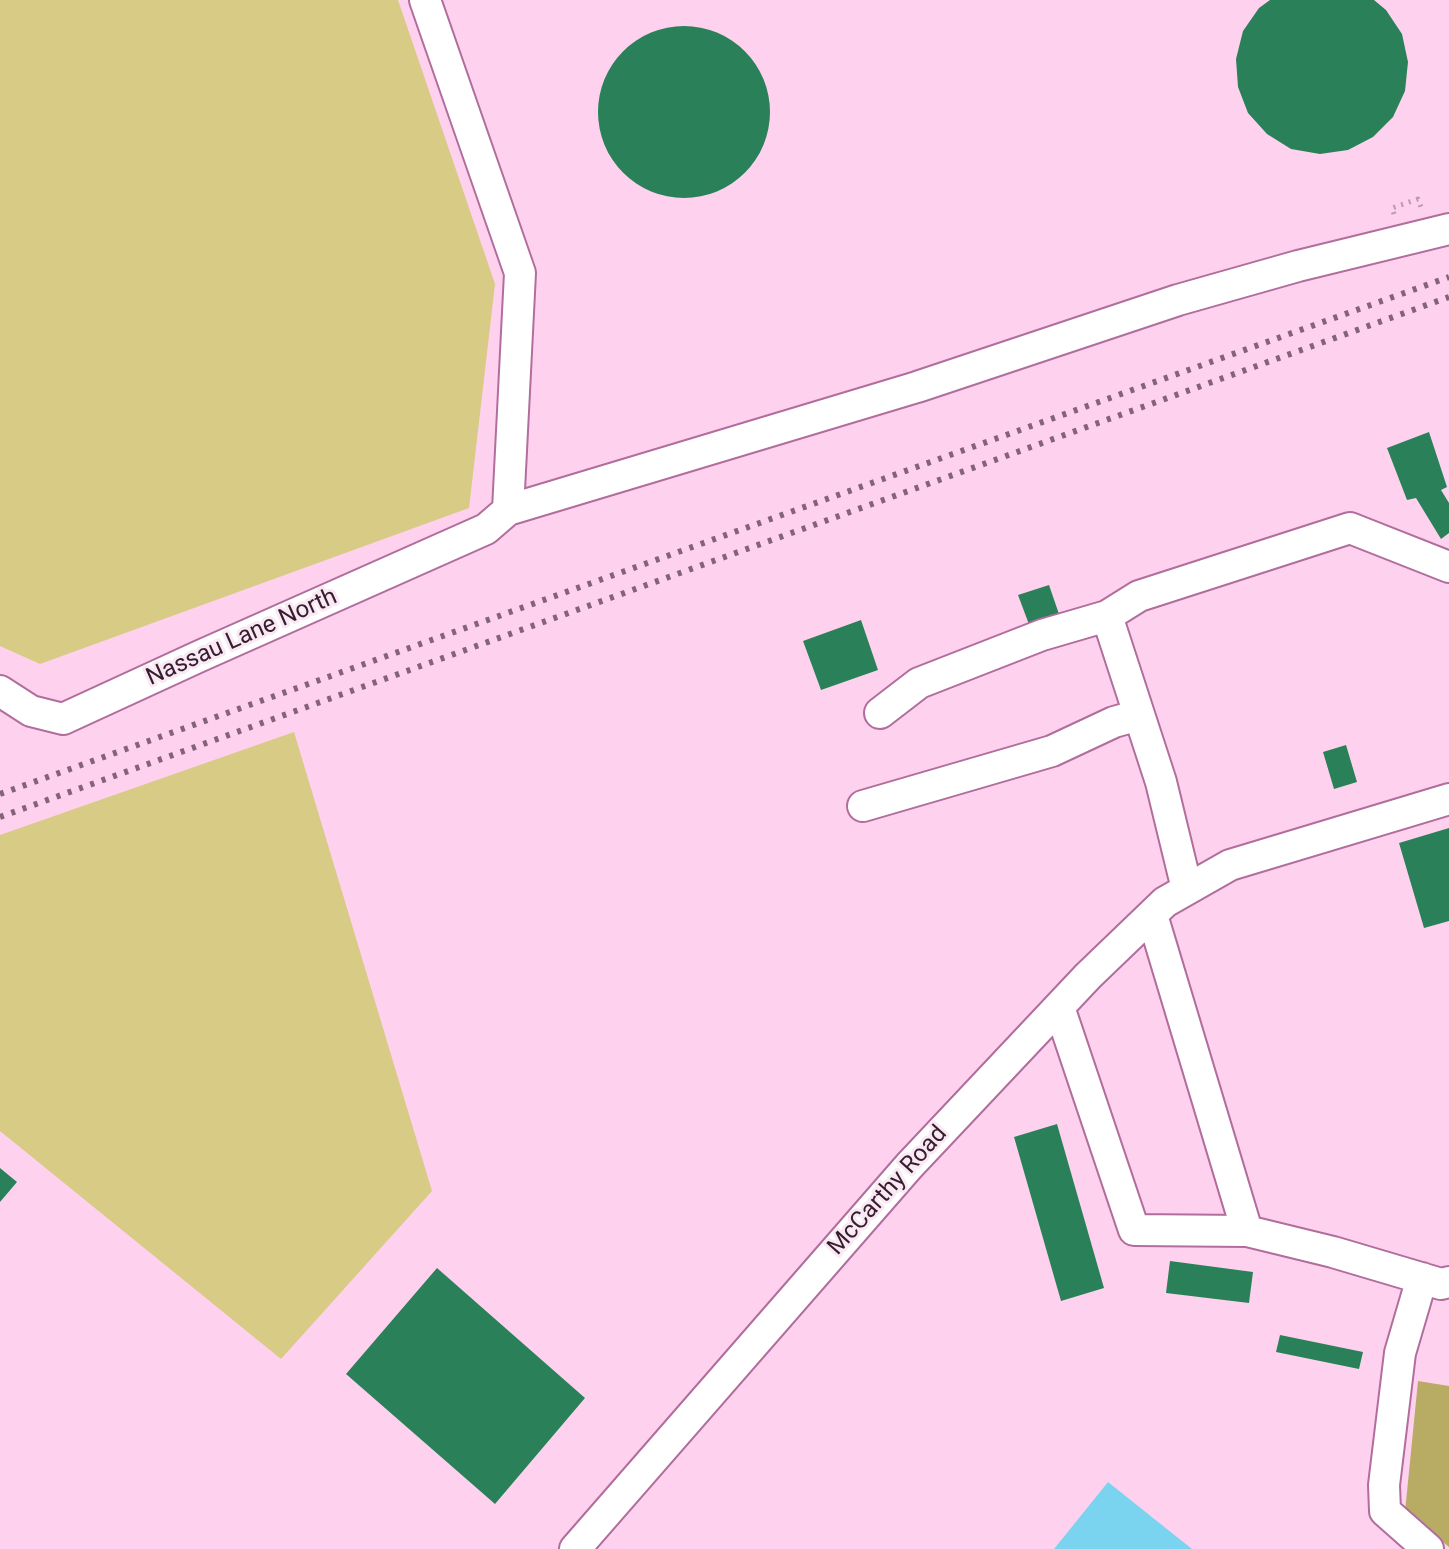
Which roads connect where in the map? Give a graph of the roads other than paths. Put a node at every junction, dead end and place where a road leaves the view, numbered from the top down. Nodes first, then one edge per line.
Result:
1 (425, 0) edge
2 (1449, 229) edge
3 (497, 520) junction
4 (1449, 567) edge
5 (1107, 616) junction
6 (0, 691) edge
7 (880, 713) dead end
8 (1139, 715) junction
9 (1449, 799) edge
10 (863, 806) dead end
11 (1187, 889) junction
12 (1152, 915) junction
13 (1059, 1007) junction
14 (1247, 1231) junction
15 (1435, 1280) edge
16 (575, 1549) edge
17 (1428, 1549) edge

1 - 3 street
2 - 3 street, Nassau Lane North
3 - 6 street, Nassau Lane North
4 - 5 street
5 - 7 street
5 - 8 street
8 - 10 street
8 - 11 street
9 - 11 street, McCarthy Road
11 - 12 street, McCarthy Road
12 - 13 street, McCarthy Road
12 - 14 street
13 - 14 street
13 - 16 street, McCarthy Road
14 - 15 street
15 - 17 street

